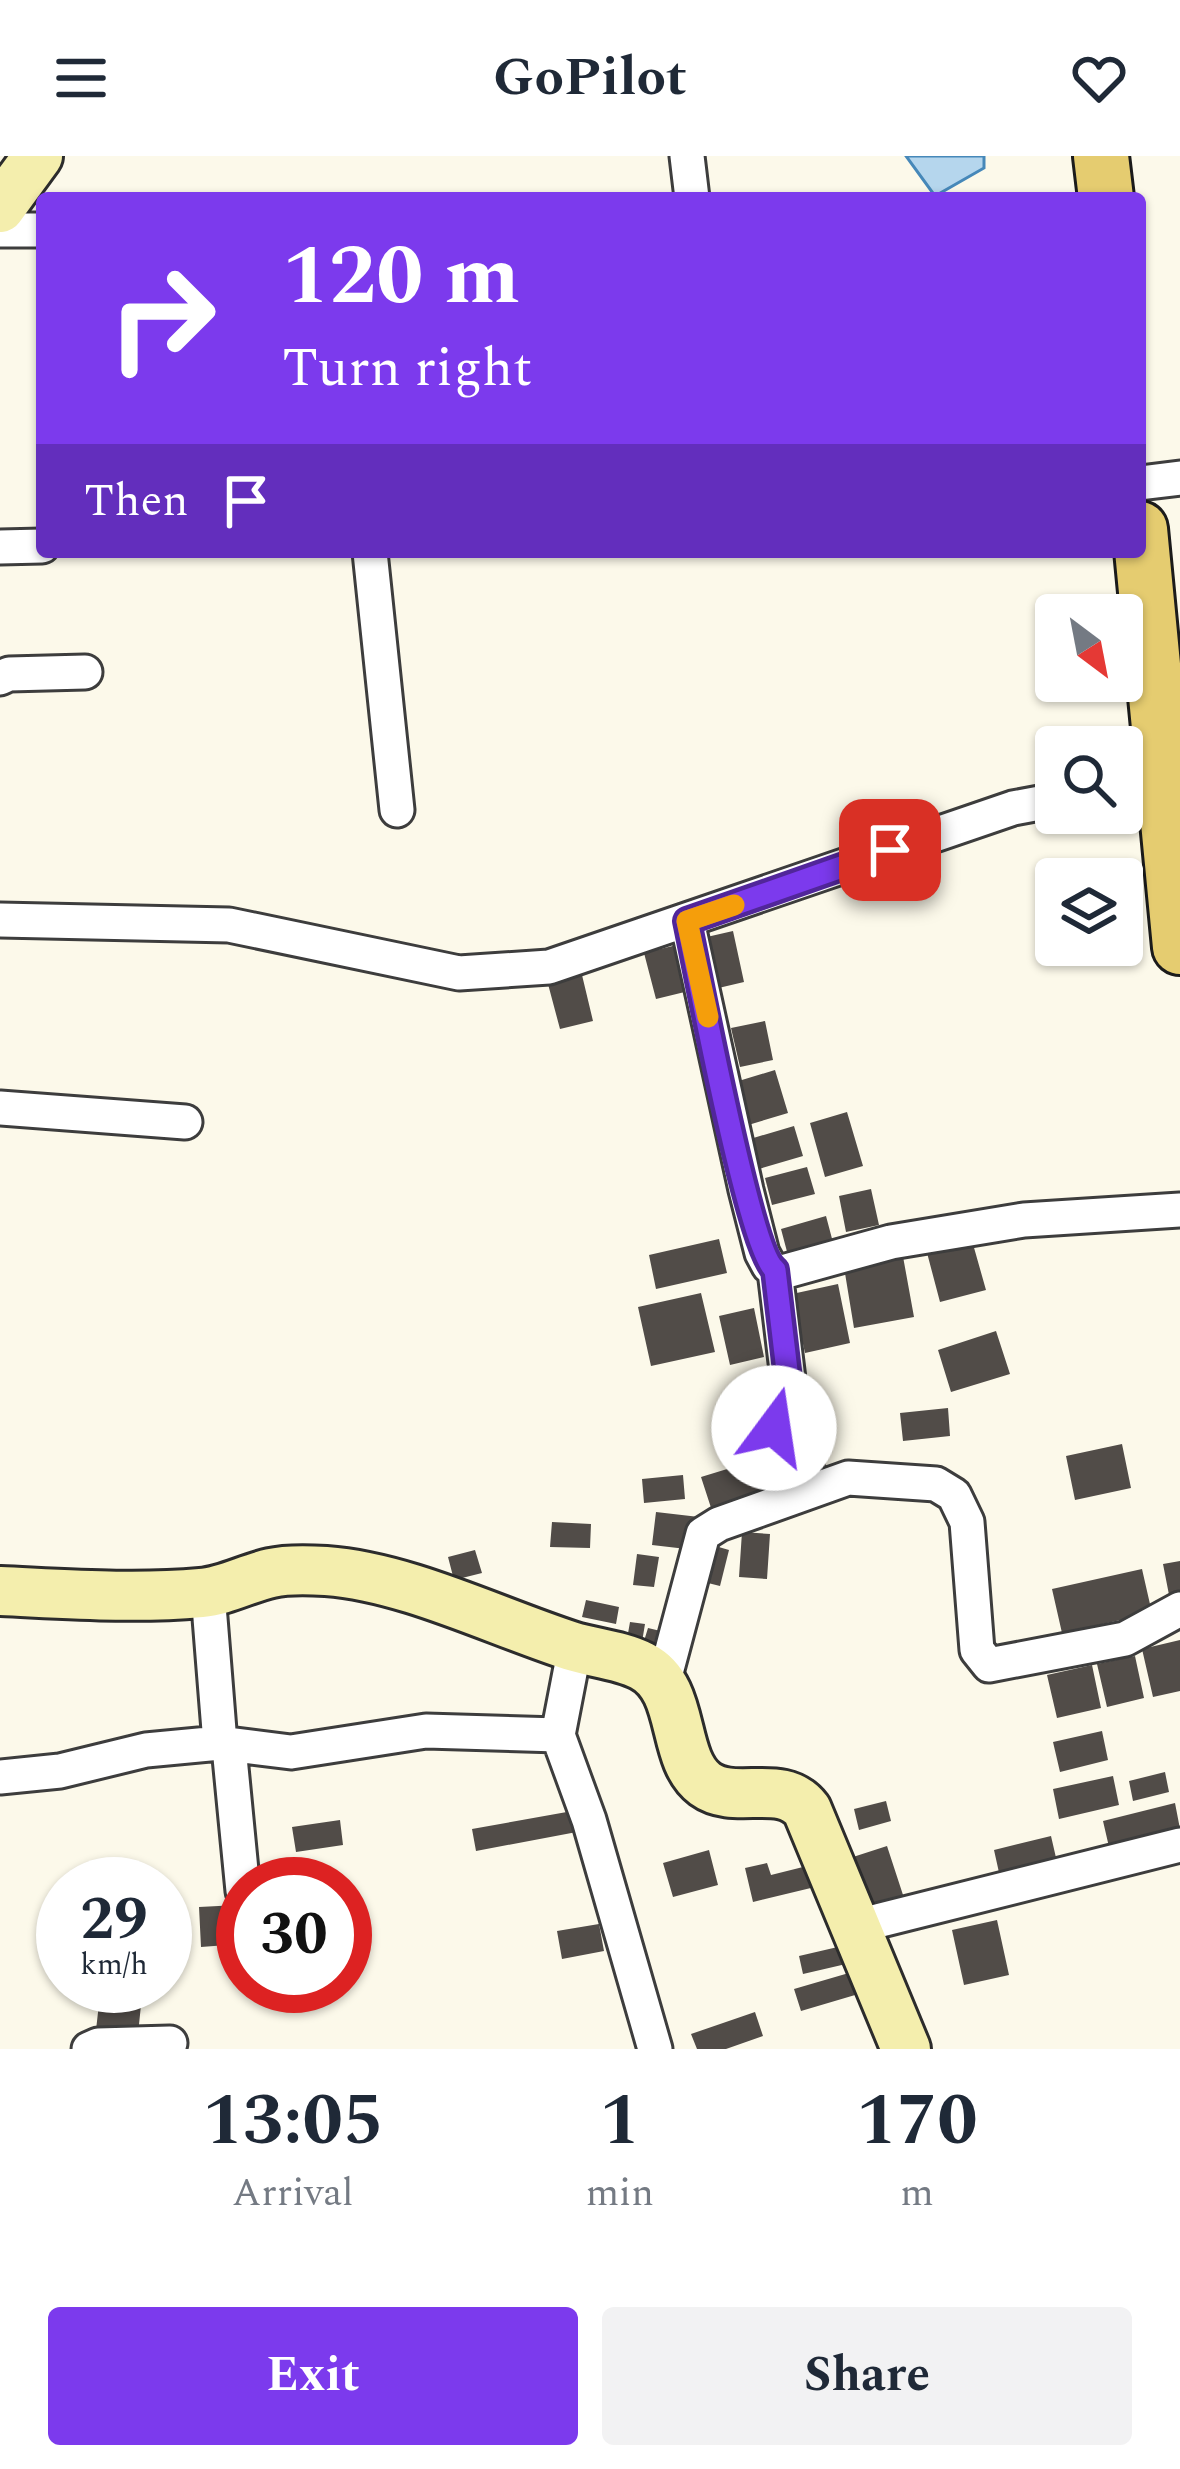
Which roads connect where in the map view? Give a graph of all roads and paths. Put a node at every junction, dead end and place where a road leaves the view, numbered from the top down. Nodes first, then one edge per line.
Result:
1 (38, 156) edge
2 (687, 156) edge
3 (1101, 156) edge
4 (691, 192) edge
5 (1105, 192) edge
6 (0, 208) edge
7 (0, 230) edge
8 (36, 230) edge
9 (1180, 478) edge
10 (1146, 482) edge
11 (36, 545) edge
12 (0, 547) edge
13 (371, 558) edge
14 (1142, 558) edge
15 (85, 672) dead end
16 (0, 678) edge
17 (1155, 783) edge
18 (1035, 804) edge
19 (398, 810) dead end
20 (0, 920) edge
21 (687, 921) junction
22 (1180, 947) edge
23 (0, 1108) edge
24 (184, 1122) dead end
25 (1180, 1210) edge
26 (775, 1270) junction
27 (790, 1498) junction
28 (0, 1591) edge
29 (208, 1593) junction
30 (1180, 1609) edge
31 (575, 1647) junction
32 (663, 1684) junction
33 (558, 1735) junction
34 (225, 1745) junction
35 (0, 1777) edge
36 (1180, 1845) edge
37 (239, 1857) edge
38 (857, 1926) junction
39 (170, 2043) dead end
40 (88, 2049) edge
41 (655, 2049) edge
42 (906, 2049) edge

1 - 6 street
2 - 4 street
3 - 5 main road
7 - 8 street
9 - 10 street
11 - 12 street
13 - 19 street
14 - 17 main road
15 - 16 street
17 - 22 main road
18 - 21 street
20 - 21 street
21 - 26 street
23 - 24 street
25 - 26 street
26 - 27 street
27 - 30 street
27 - 32 street
28 - 29 street
29 - 31 street
29 - 34 street
31 - 32 street
31 - 33 street
32 - 38 street
33 - 34 street
33 - 41 street
34 - 35 street
34 - 37 street
36 - 38 street
38 - 42 street
39 - 40 street

